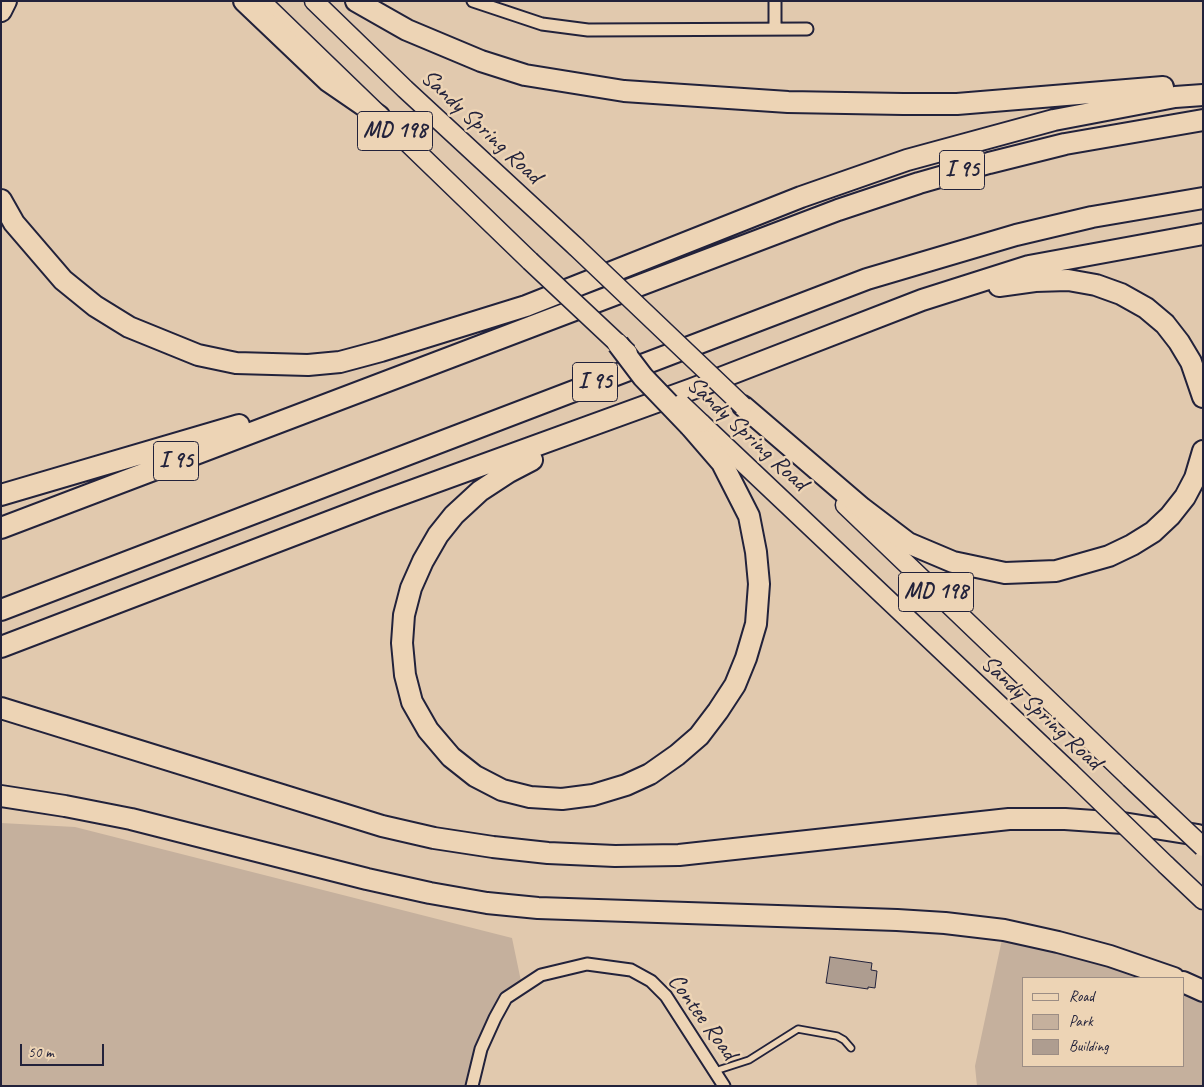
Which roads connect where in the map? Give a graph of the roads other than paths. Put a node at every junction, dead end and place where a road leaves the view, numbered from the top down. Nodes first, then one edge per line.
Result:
1 (6, 1) edge
2 (244, 1) edge
3 (261, 1) edge
4 (314, 1) edge
5 (356, 1) edge
6 (473, 1) edge
7 (775, 1) edge
8 (1, 11) edge
9 (775, 29) junction
10 (807, 29) dead end
11 (1203, 85) edge
12 (1203, 95) edge
13 (380, 116) junction
14 (1203, 120) edge
15 (1203, 198) edge
16 (1, 200) edge
17 (1203, 234) edge
18 (618, 344) joint
19 (794, 350) junction
20 (692, 389) junction
21 (350, 395) junction
22 (1203, 397) edge
23 (743, 406) junction
24 (696, 424) junction
25 (1203, 451) edge
26 (1, 495) edge
27 (1, 528) edge
28 (1, 610) edge
29 (1, 647) edge
30 (1, 708) edge
31 (1, 796) edge
32 (1203, 836) edge
33 (1203, 847) edge
34 (1203, 900) edge
35 (1171, 977) edge
36 (1184, 982) edge
37 (1203, 991) edge
38 (851, 1048) dead end
39 (715, 1071) junction
40 (472, 1086) edge
41 (724, 1086) edge

1 - 8 highway
2 - 13 highway
3 - 13 main road, MD 198
4 - 23 main road, Sandy Spring Road / MD 198, bridge
5 - 11 highway
6 - 9 street
7 - 9 street
9 - 10 street
12 - 16 highway
13 - 18 main road, MD 198, bridge
14 - 21 highway, I 95
15 - 28 highway, I 95
17 - 19 highway
18 - 24 highway, bridge
19 - 20 highway
19 - 22 highway
20 - 24 highway
20 - 29 highway
21 - 26 highway
21 - 27 highway, I 95
23 - 25 highway
23 - 33 main road, Sandy Spring Road / MD 198, bridge
24 - 34 main road, Sandy Spring Road / MD 198, bridge
30 - 32 highway
31 - 35 highway
36 - 37 highway
38 - 39 lane
39 - 40 street, Contee Road
39 - 41 street, Contee Road

